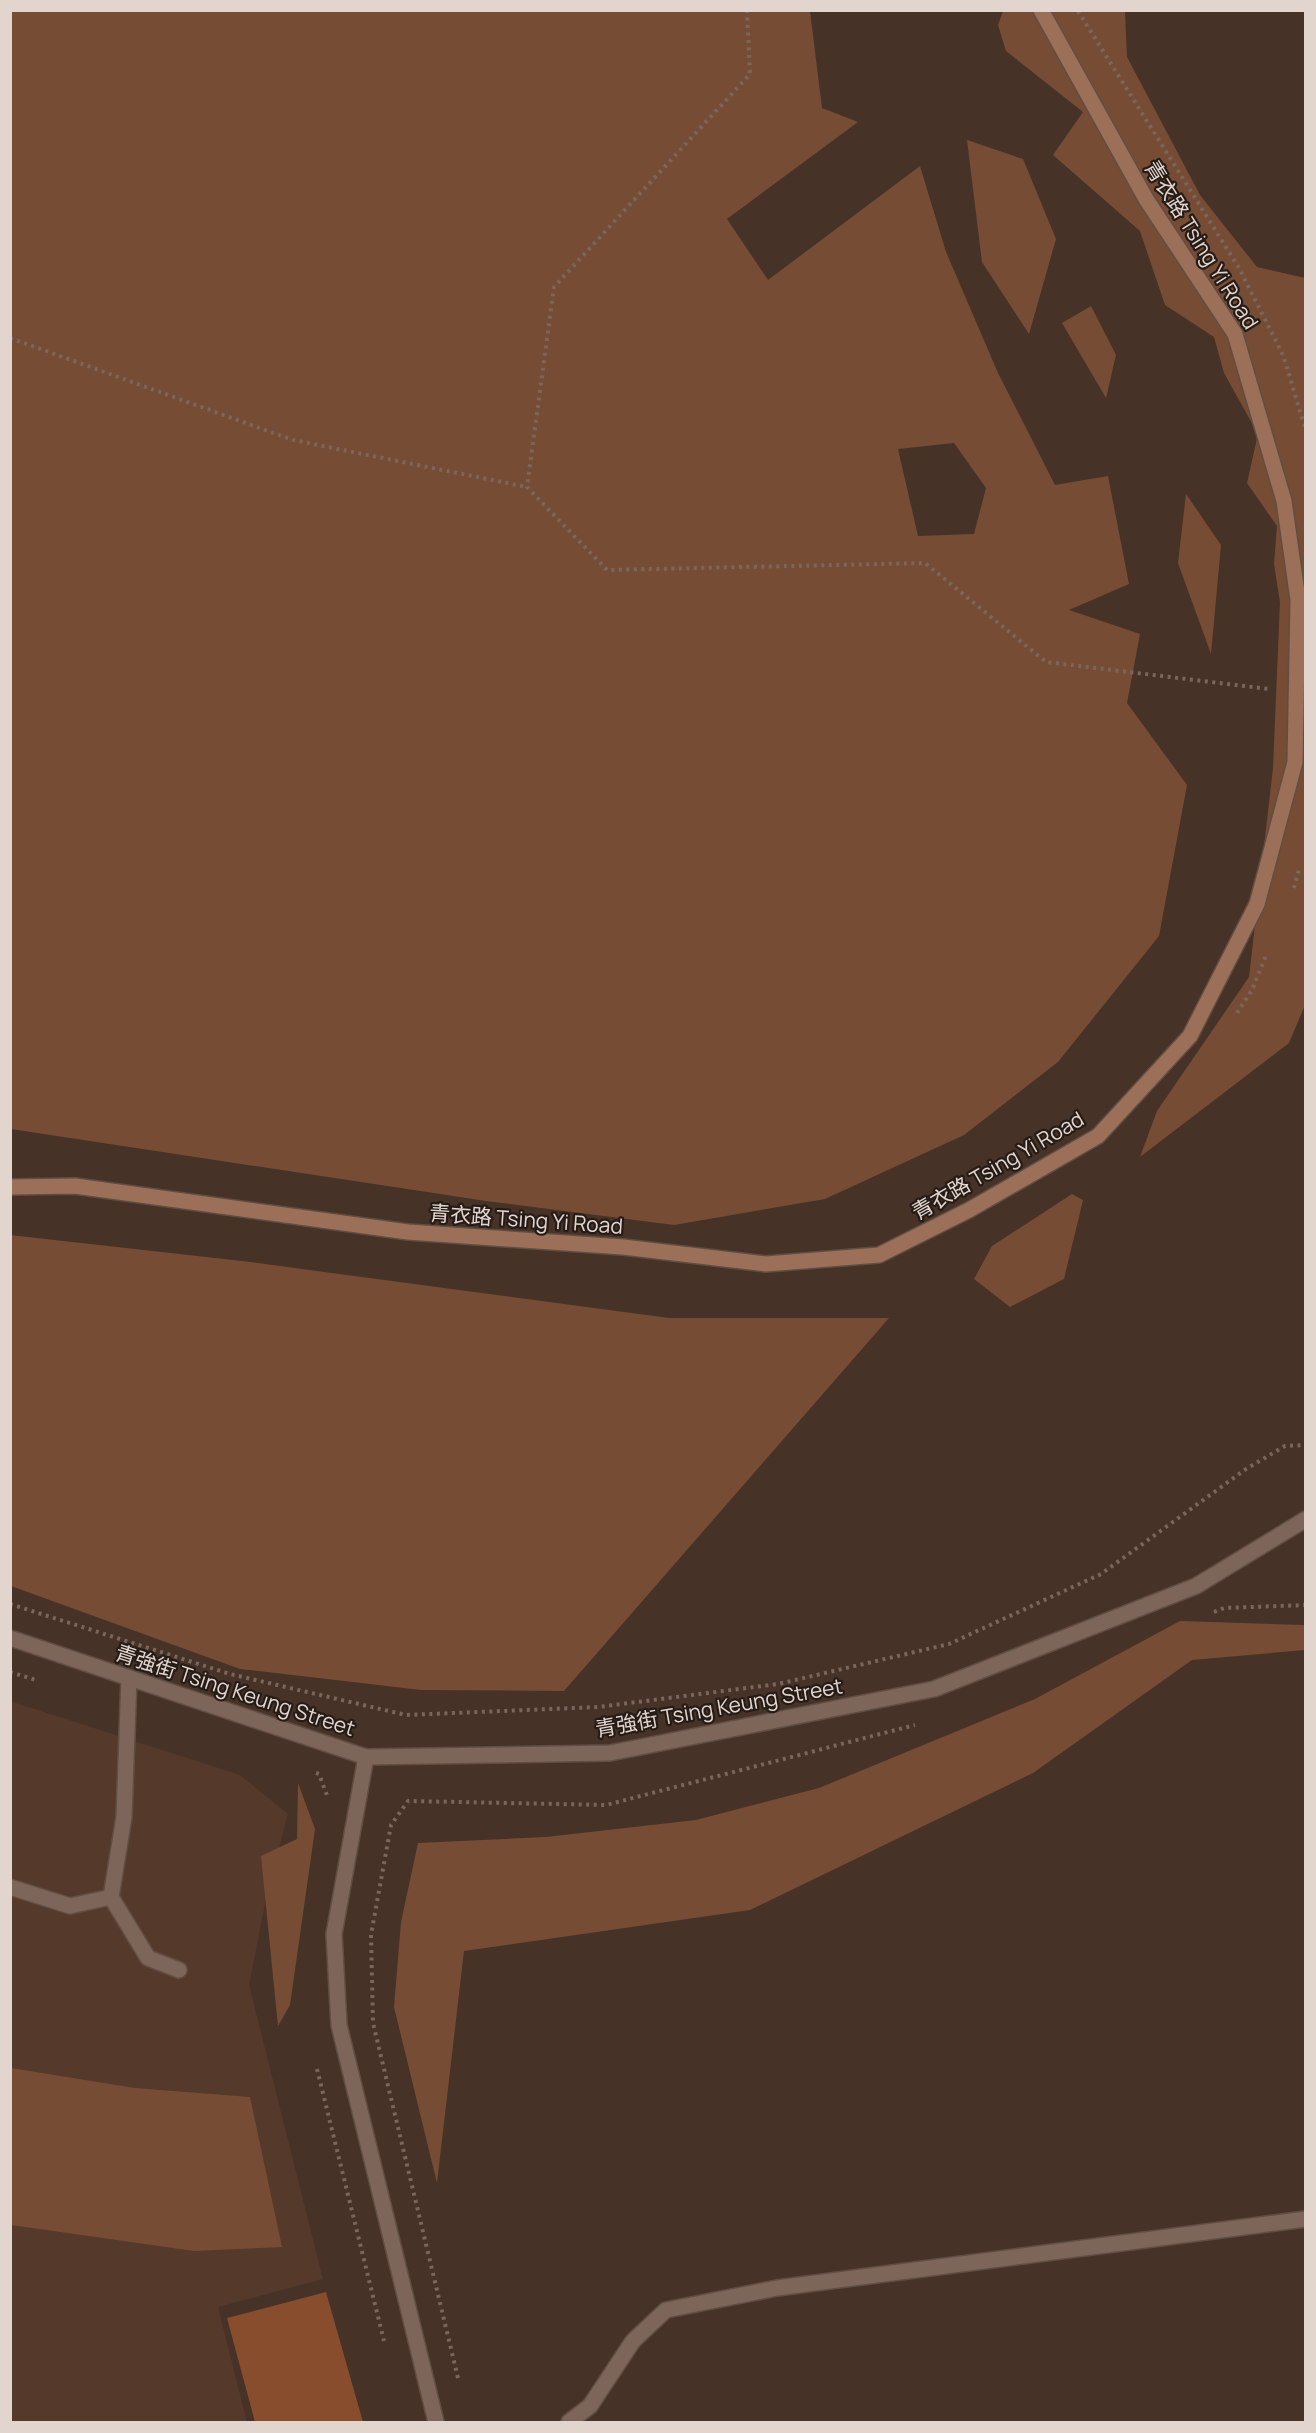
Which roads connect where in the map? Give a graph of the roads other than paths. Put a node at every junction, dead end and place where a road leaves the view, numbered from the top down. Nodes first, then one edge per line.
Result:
1 (1041, 10) edge
2 (10, 1187) edge
3 (1305, 1519) edge
4 (10, 1638) edge
5 (129, 1678) junction
6 (366, 1757) junction
7 (10, 1887) edge
8 (111, 1897) junction
9 (179, 1970) dead end
10 (1305, 2219) edge
11 (436, 2422) edge
12 (569, 2422) edge

1 - 2 main road, 青衣路 Tsing Yi Road
3 - 6 street, 青強街 Tsing Keung Street
4 - 5 street, 青強街 Tsing Keung Street
5 - 6 street, 青強街 Tsing Keung Street
5 - 8 street
6 - 11 street
7 - 8 street
8 - 9 street
10 - 12 street

